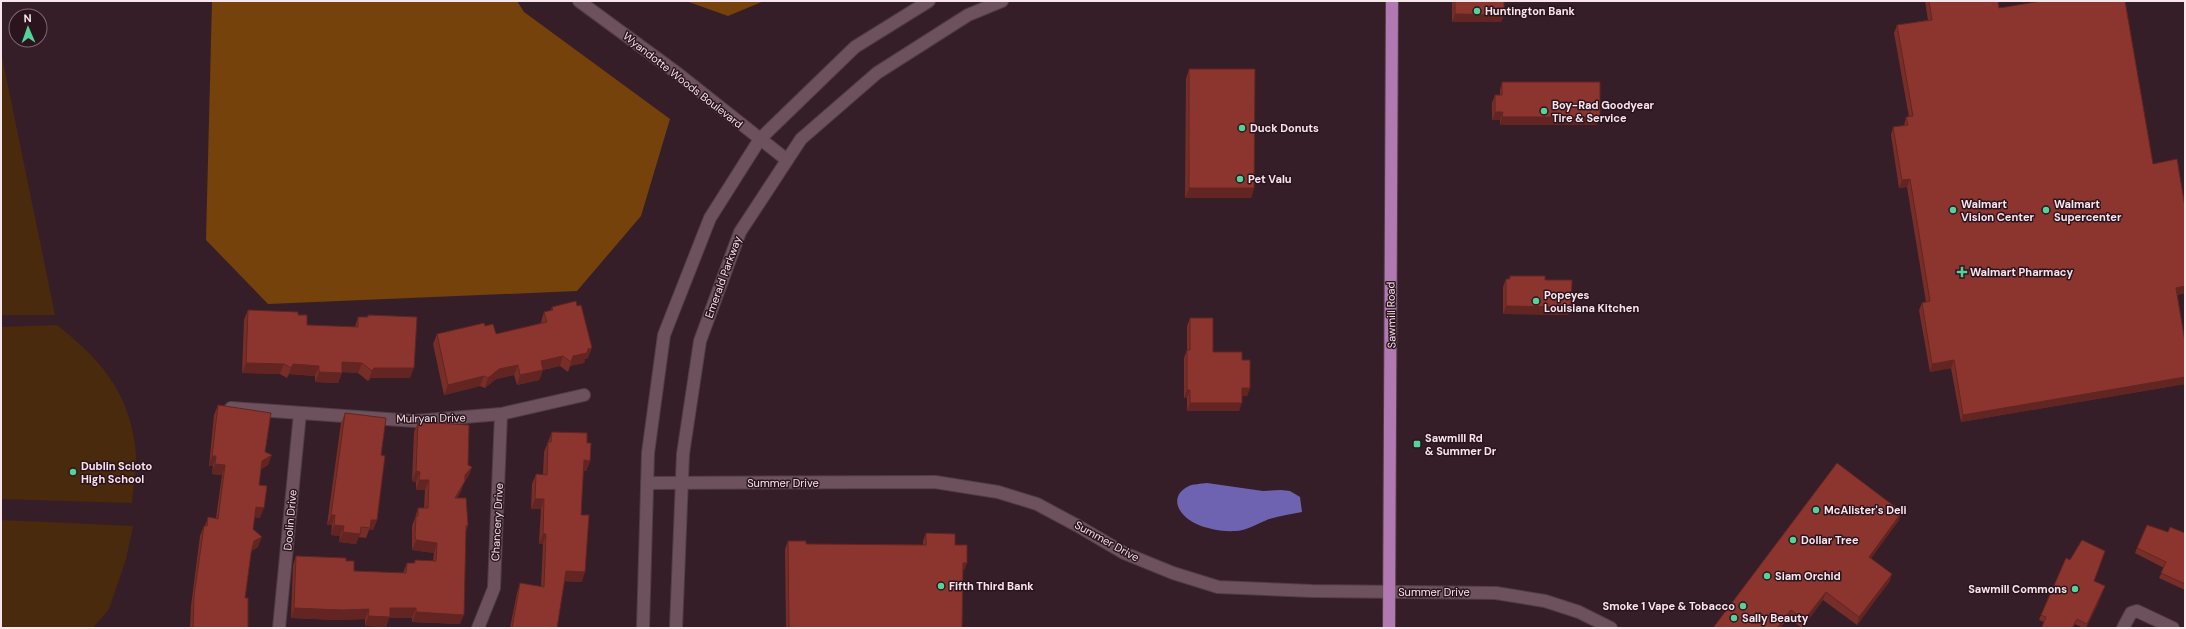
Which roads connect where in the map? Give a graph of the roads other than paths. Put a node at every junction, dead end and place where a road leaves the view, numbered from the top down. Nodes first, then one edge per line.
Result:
1 (579, 1) edge
2 (928, 1) edge
3 (1002, 1) edge
4 (1392, 1) edge
5 (760, 139) junction
6 (787, 160) junction
7 (584, 395) dead end
8 (228, 408) edge
9 (300, 413) junction
10 (501, 414) junction
11 (647, 483) junction
12 (682, 484) junction
13 (1388, 592) junction
14 (279, 628) edge
15 (478, 628) edge
16 (643, 628) edge
17 (676, 628) edge
18 (1389, 628) edge
19 (1611, 628) edge
20 (2123, 628) edge
21 (2173, 628) edge

1 - 5 street, Wyandotte Woods Boulevard
2 - 5 street
3 - 6 street, Emerald Parkway
4 - 13 main road, Sawmill Road
5 - 6 street, Wyandotte Woods Boulevard
5 - 11 street
6 - 12 street, Emerald Parkway
7 - 10 street, Mulryan Drive
8 - 9 street, Mulryan Drive
9 - 10 street, Mulryan Drive
9 - 14 street, Doolin Drive
10 - 15 street, Chancery Drive
11 - 12 street, Summer Drive
11 - 16 street
12 - 13 street, Summer Drive
12 - 17 street, Emerald Parkway
13 - 18 main road, Sawmill Road
13 - 19 street, Summer Drive
20 - 21 street

